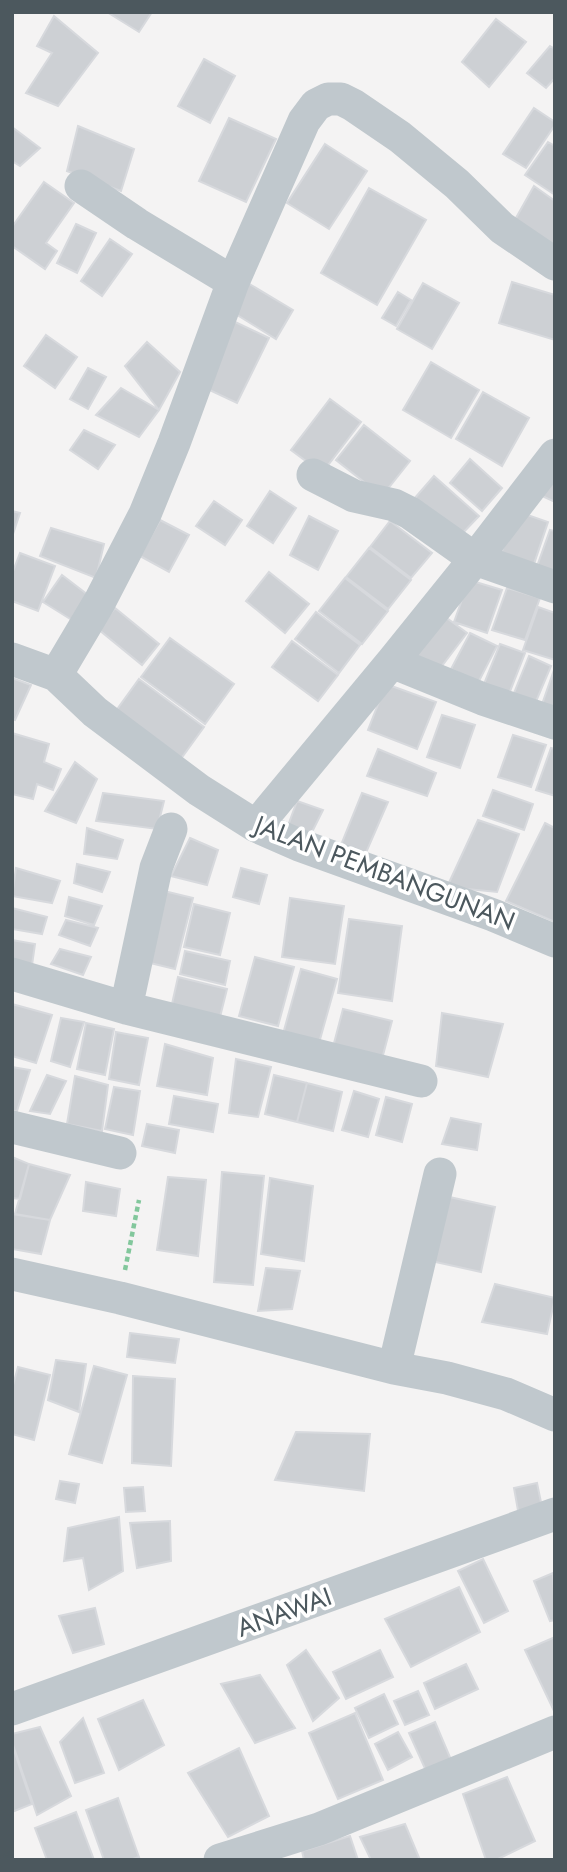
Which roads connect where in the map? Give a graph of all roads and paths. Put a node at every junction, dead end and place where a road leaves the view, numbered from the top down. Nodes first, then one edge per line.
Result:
1 (81, 186) dead end
2 (555, 264) edge
3 (233, 282) junction
4 (555, 455) edge
5 (313, 475) dead end
6 (475, 559) junction
7 (555, 587) edge
8 (12, 659) edge
9 (392, 662) junction
10 (56, 675) junction
11 (555, 723) edge
12 (257, 826) junction
13 (171, 829) dead end
14 (555, 941) edge
15 (12, 974) edge
16 (125, 1008) junction
17 (421, 1081) dead end
18 (12, 1127) edge
19 (120, 1153) dead end
20 (440, 1174) dead end
21 (139, 1200) dead end
22 (12, 1274) edge
23 (120, 1298) junction
24 (394, 1368) junction
25 (555, 1415) edge
26 (555, 1514) edge
27 (12, 1709) edge
28 (555, 1732) edge
29 (220, 1860) edge

1 - 3 street
2 - 3 street
3 - 10 street
4 - 6 street
5 - 6 street
6 - 7 street
6 - 9 street
8 - 10 street, JALAN PEMBANGUNAN
9 - 11 street
9 - 12 street
10 - 12 street, JALAN PEMBANGUNAN
12 - 14 street, JALAN PEMBANGUNAN
13 - 16 street
15 - 16 street
16 - 17 street
18 - 19 street
20 - 24 street
21 - 23 path
22 - 23 street
23 - 24 street
24 - 25 street
26 - 27 street, ANAWAI
28 - 29 street

